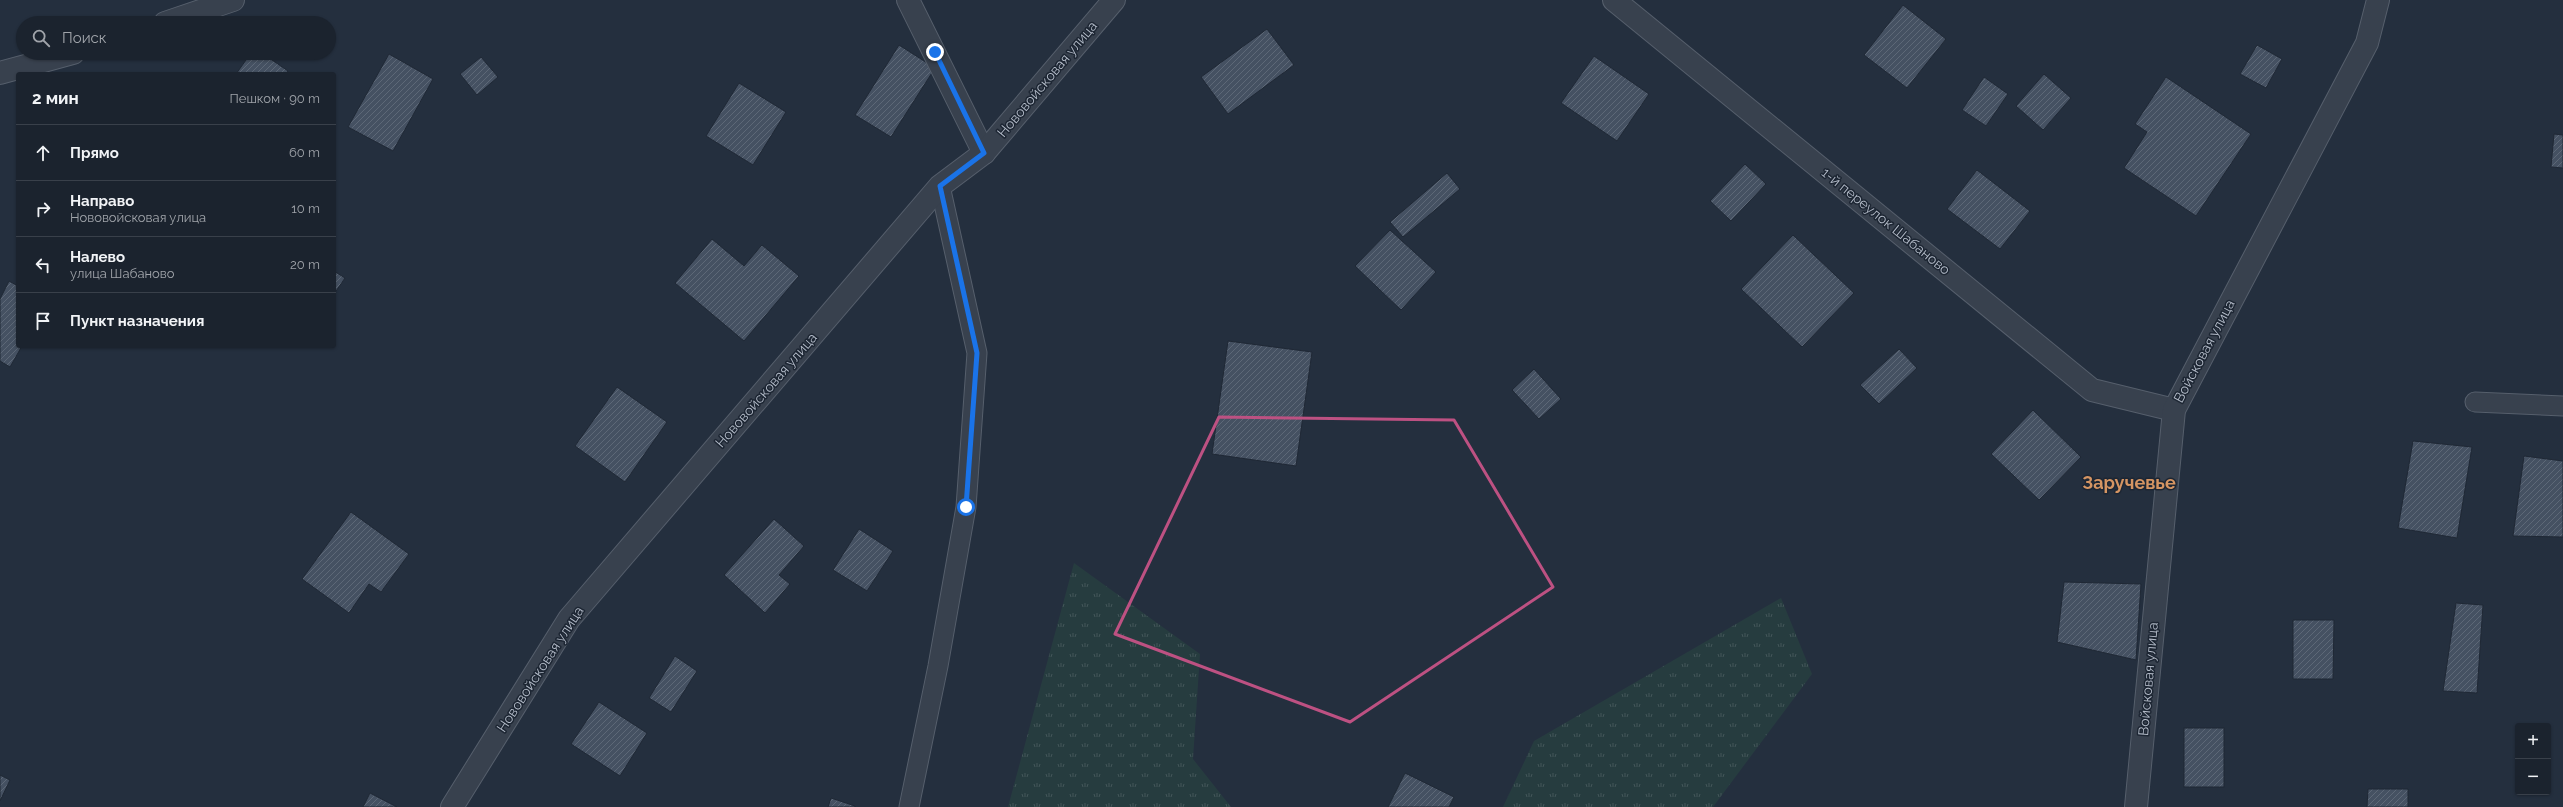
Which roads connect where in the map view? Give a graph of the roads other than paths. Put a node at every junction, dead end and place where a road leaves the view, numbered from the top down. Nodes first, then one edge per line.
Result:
1 (233, 0) edge
2 (908, 0) edge
3 (1114, 0) edge
4 (2378, 0) edge
5 (1626, 4) edge
6 (186, 16) edge
7 (47, 60) edge
8 (0, 73) edge
9 (984, 153) junction
10 (940, 186) junction
11 (2475, 402) dead end
12 (2563, 406) edge
13 (2174, 410) junction
14 (452, 807) edge
15 (908, 807) edge
16 (2136, 807) edge

1 - 6 street
2 - 9 street
3 - 9 street, Нововойсковая улица
4 - 13 street, Войсковая улица
5 - 13 street, 1-й переулок Шабаново
7 - 8 street
9 - 10 street, Нововойсковая улица
10 - 14 street, Нововойсковая улица
10 - 15 lane
11 - 12 lane
13 - 16 street, Войсковая улица

